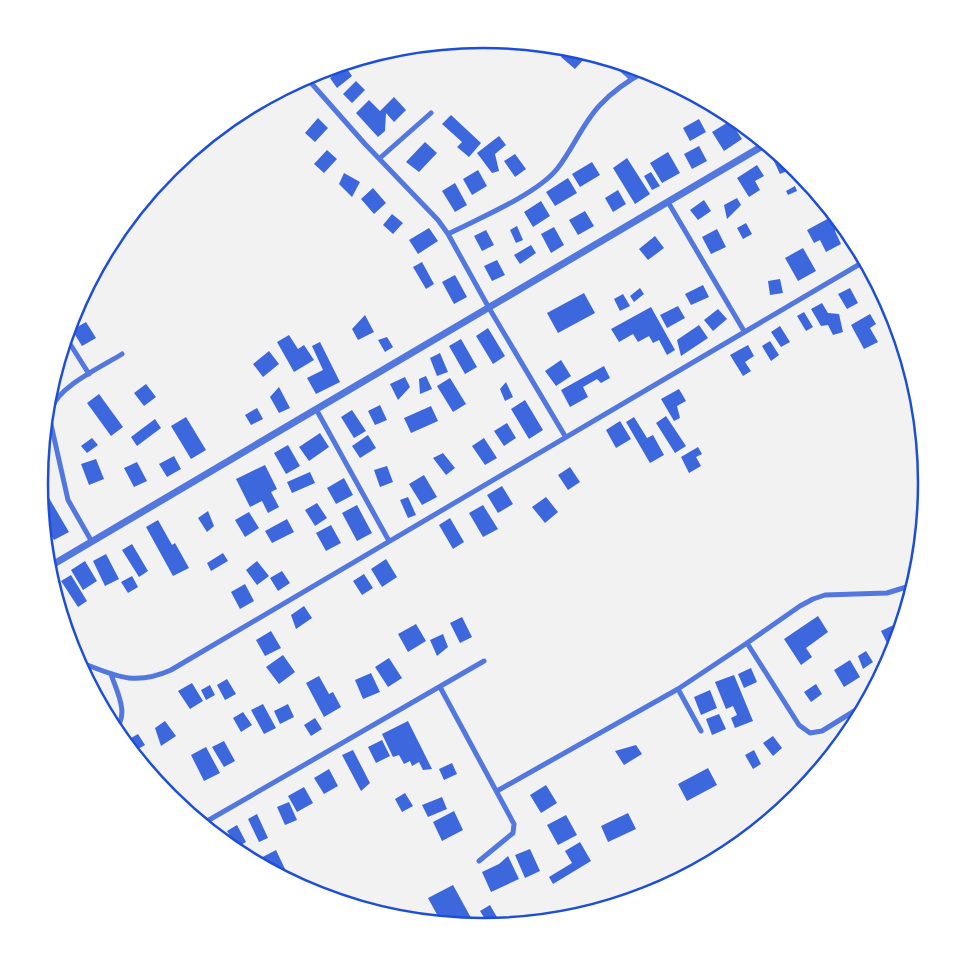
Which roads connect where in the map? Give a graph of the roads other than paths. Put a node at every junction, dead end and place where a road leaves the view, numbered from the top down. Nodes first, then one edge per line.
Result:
1 (625, 72) edge
2 (637, 76) edge
3 (632, 79) junction
4 (311, 83) edge
5 (431, 114) dead end
6 (760, 148) edge
7 (380, 158) junction
8 (668, 202) junction
9 (448, 234) junction
10 (858, 264) edge
11 (489, 308) junction
12 (744, 331) junction
13 (70, 345) edge
14 (122, 354) dead end
15 (89, 374) junction
16 (55, 403) edge
17 (316, 409) junction
18 (51, 425) edge
19 (565, 436) junction
20 (389, 541) junction
21 (92, 542) junction
22 (55, 563) edge
23 (905, 587) edge
24 (747, 643) junction
25 (484, 661) dead end
26 (88, 665) edge
27 (111, 674) junction
28 (440, 687) junction
29 (678, 688) junction
30 (851, 713) edge
31 (120, 723) edge
32 (701, 731) dead end
33 (497, 792) junction
34 (209, 820) edge
35 (479, 861) dead end

1 - 3 street
2 - 3 street
3 - 9 street
4 - 7 street
5 - 7 street
6 - 8 street
7 - 9 street
8 - 11 street
8 - 12 street
9 - 11 street
10 - 12 street
11 - 17 street
11 - 19 street
12 - 19 street
13 - 15 street
14 - 15 street
15 - 16 street
17 - 20 street
17 - 21 street
18 - 21 street
19 - 20 street
20 - 27 street
21 - 22 street
23 - 24 street
24 - 29 street
24 - 30 street
25 - 28 street
26 - 27 street
27 - 31 street
28 - 33 street
28 - 34 street
29 - 32 street
29 - 33 street
33 - 35 street

